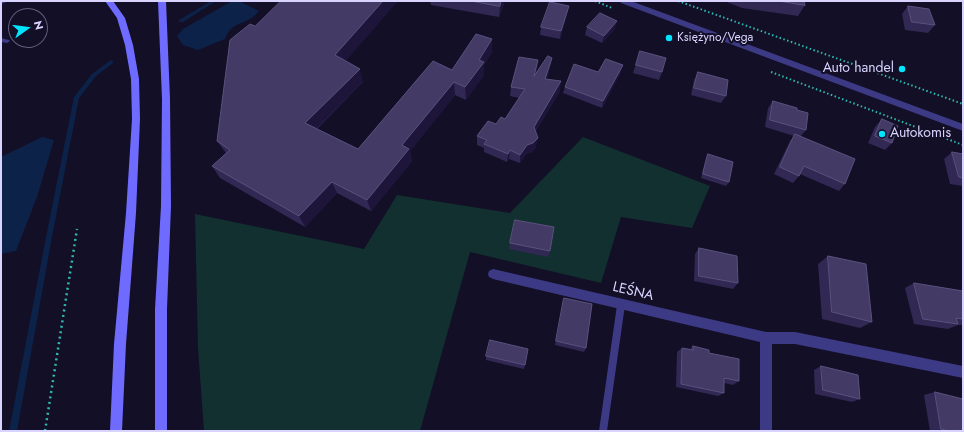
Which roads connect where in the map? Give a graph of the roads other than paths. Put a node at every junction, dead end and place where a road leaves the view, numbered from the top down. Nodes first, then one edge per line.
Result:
1 (5, 1) edge
2 (109, 1) edge
3 (162, 1) edge
4 (624, 1) edge
5 (1, 2) edge
6 (963, 128) edge
7 (493, 274) dead end
8 (621, 305) junction
9 (766, 338) junction
10 (963, 372) edge
11 (116, 431) edge
12 (160, 431) edge
13 (603, 431) edge
14 (766, 431) edge

1 - 5 street
2 - 11 main road
3 - 12 main road
4 - 6 street
7 - 8 street, LEŚNA
8 - 9 street, LEŚNA
8 - 13 lane
9 - 10 street, LEŚNA
9 - 14 street

